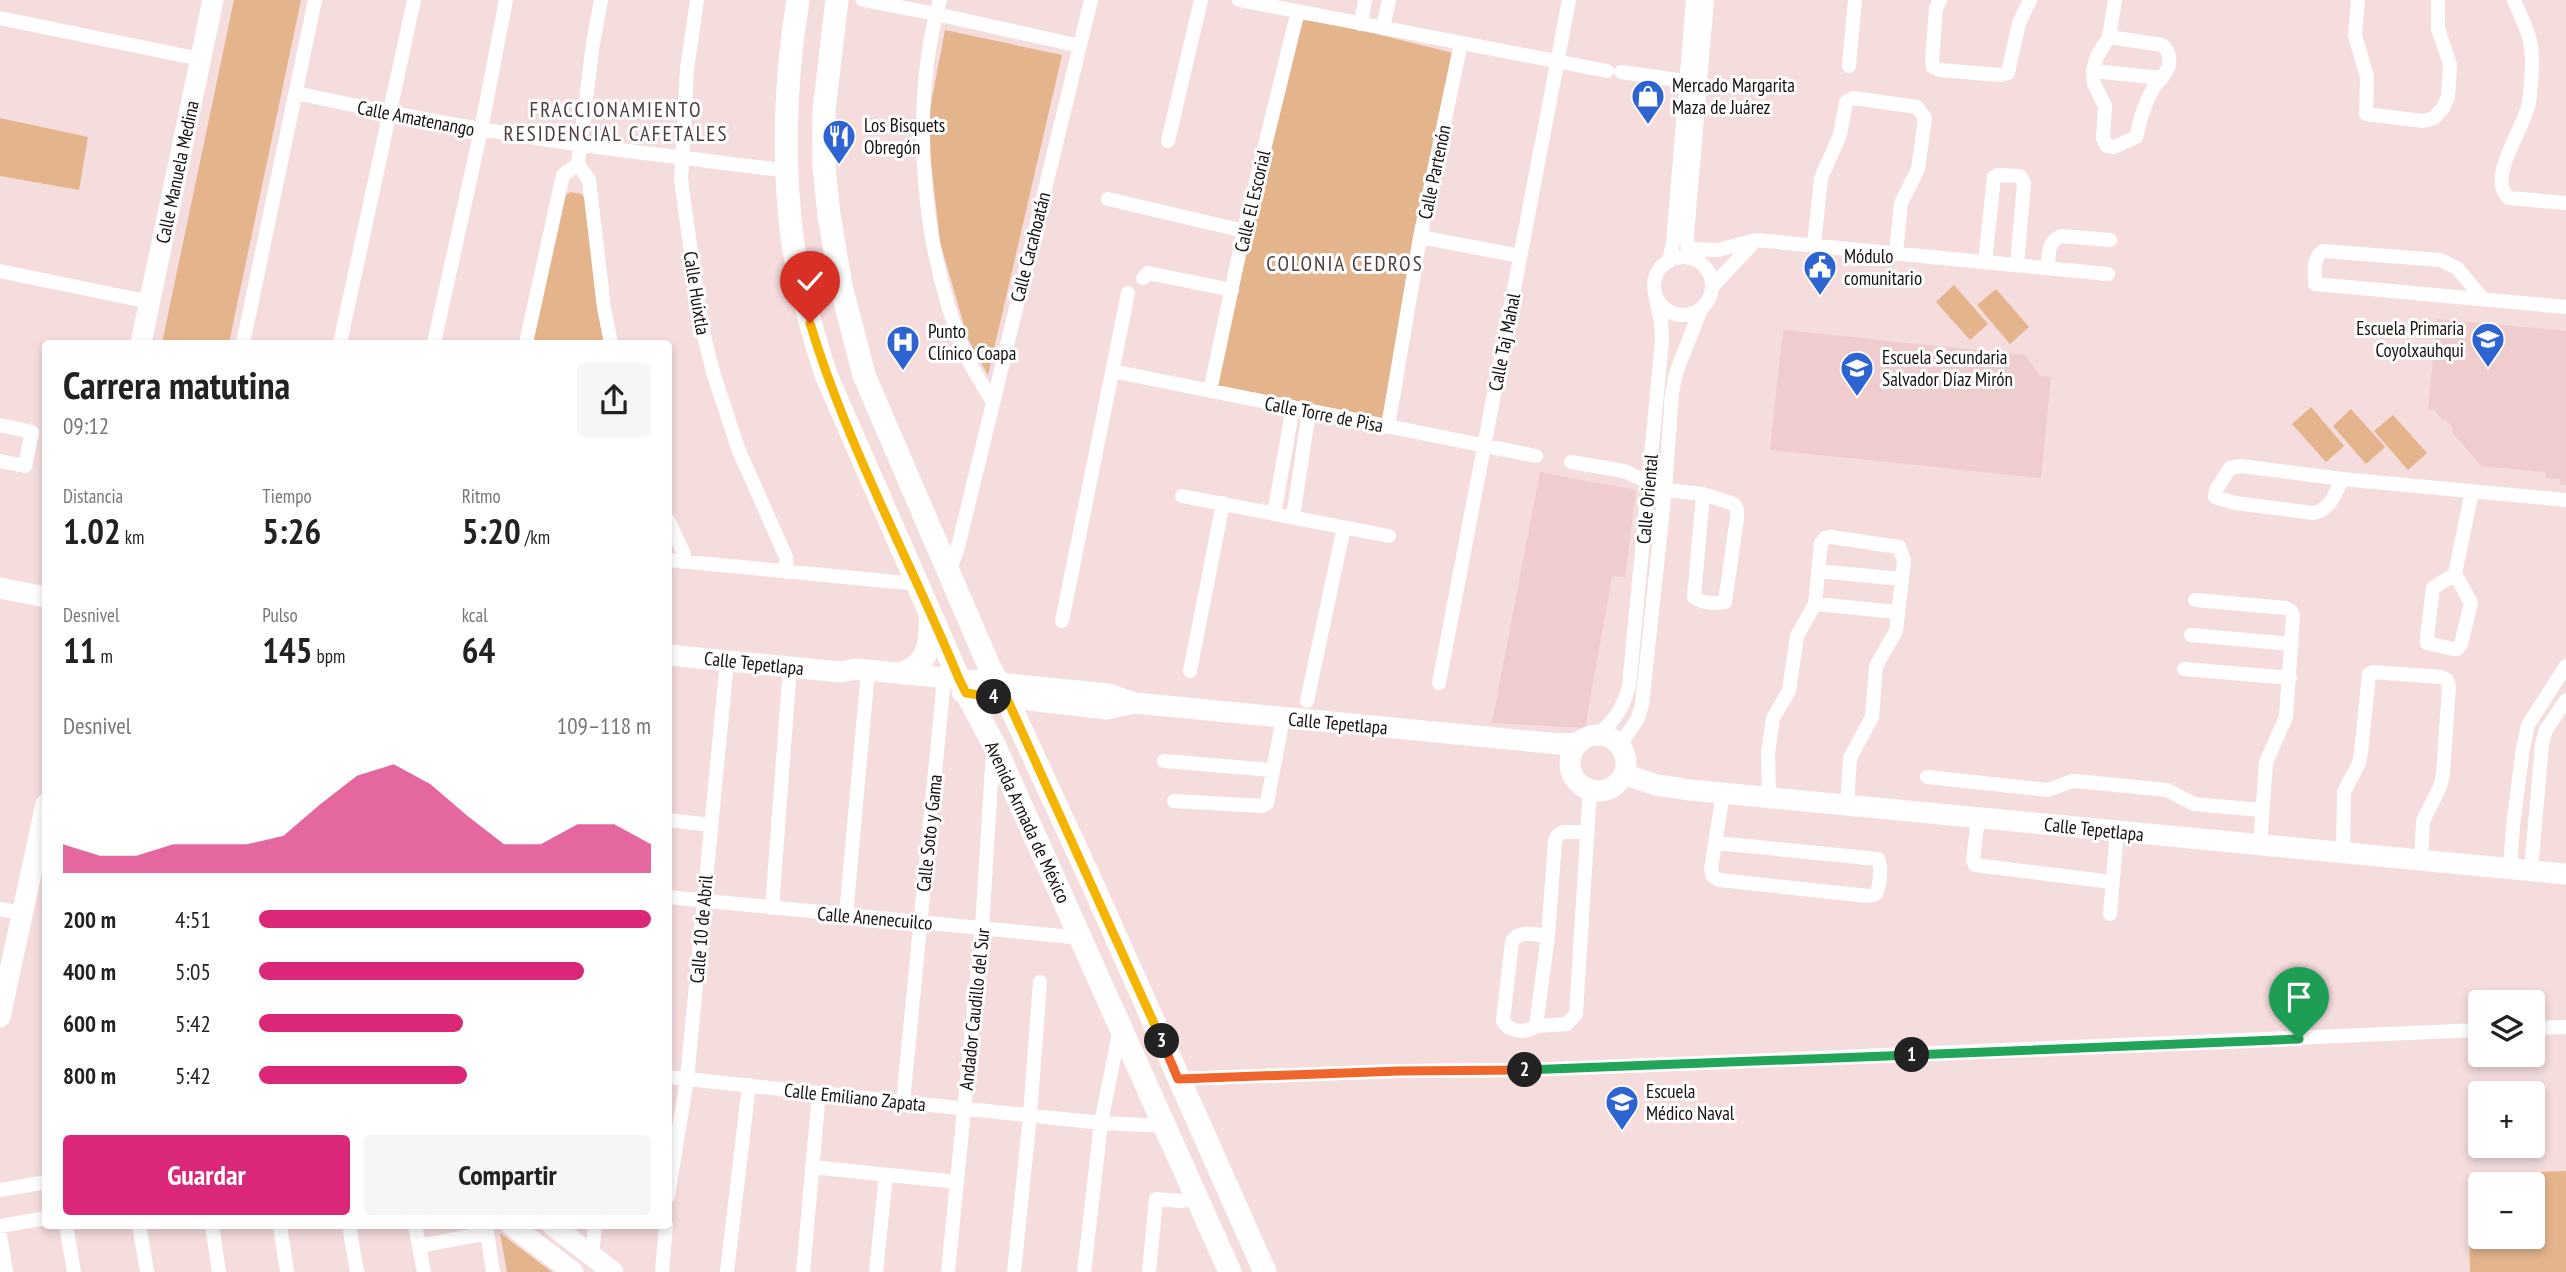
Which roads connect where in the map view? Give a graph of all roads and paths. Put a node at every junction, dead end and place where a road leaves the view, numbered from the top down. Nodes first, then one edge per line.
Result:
1 (213, 0) edge
2 (315, 0) edge
3 (414, 0) edge
4 (506, 0) edge
5 (601, 0) edge
6 (697, 0) edge
7 (798, 0) edge
8 (837, 0) edge
9 (863, 0) edge
10 (1091, 0) edge
11 (1201, 0) edge
12 (1239, 0) edge
13 (1365, 0) edge
14 (1388, 0) edge
15 (1569, 0) edge
16 (1693, 0) edge
17 (1707, 0) edge
18 (1855, 0) edge
19 (1940, 0) edge
20 (2030, 0) edge
21 (2115, 0) edge
22 (2358, 0) edge
23 (2438, 0) edge
24 (2514, 0) edge
25 (938, 7) edge
26 (1298, 12) junction
27 (0, 18) edge
28 (1361, 24) junction
29 (1383, 28) junction
30 (2109, 37) junction
31 (1461, 43) junction
32 (1080, 46) junction
33 (200, 59) junction
34 (1558, 62) junction
35 (1849, 66) dead end
36 (2093, 71) junction
37 (2162, 78) junction
38 (1685, 81) junction
39 (296, 93) junction
40 (389, 113) junction
41 (481, 130) junction
42 (1168, 141) dead end
43 (582, 146) junction
44 (681, 158) junction
45 (578, 164) junction
46 (787, 170) junction
47 (1108, 200) dead end
48 (2566, 203) edge
49 (1244, 231) junction
50 (1420, 237) junction
51 (1756, 240) junction
52 (2110, 240) dead end
53 (1814, 245) junction
54 (1688, 253) junction
55 (1896, 253) junction
56 (1520, 256) junction
57 (1669, 261) junction
58 (1985, 262) junction
59 (2017, 265) junction
60 (2048, 268) junction
61 (0, 271) edge
62 (2108, 274) dead end
63 (1143, 278) dead end
64 (1713, 287) junction
65 (1232, 290) junction
66 (1128, 293) dead end
67 (1657, 298) junction
68 (2482, 298) junction
69 (150, 302) junction
70 (2566, 307) edge
71 (1701, 309) junction
72 (142, 340) edge
73 (244, 340) edge
74 (341, 340) edge
75 (434, 340) edge
76 (527, 340) edge
77 (610, 340) edge
78 (1112, 371) junction
79 (1210, 391) junction
80 (992, 401) junction
81 (1293, 407) junction
82 (1309, 411) junction
83 (1653, 423) junction
84 (1670, 424) junction
85 (0, 425) edge
86 (1388, 427) junction
87 (1485, 446) junction
88 (1536, 456) dead end
89 (0, 461) edge
90 (1571, 462) dead end
91 (2342, 479) junction
92 (1648, 484) junction
93 (1665, 490) junction
94 (2472, 491) junction
95 (1703, 494) junction
96 (1182, 496) dead end
97 (2566, 500) edge
98 (1223, 503) junction
99 (1274, 514) junction
100 (1293, 517) junction
101 (1344, 527) junction
102 (672, 528) edge
103 (1389, 536) dead end
104 (676, 561) edge
105 (1818, 571) junction
106 (787, 572) junction
107 (2455, 574) junction
108 (949, 575) junction
109 (1902, 579) junction
110 (917, 584) junction
111 (0, 588) edge
112 (42, 596) edge
113 (2195, 600) dead end
114 (1815, 604) junction
115 (1898, 612) junction
116 (929, 613) junction
117 (1062, 621) dead end
118 (2191, 635) dead end
119 (2292, 644) junction
120 (672, 655) edge
121 (727, 661) junction
122 (2566, 666) edge
123 (790, 667) junction
124 (2184, 669) dead end
125 (1190, 671) dead end
126 (840, 672) junction
127 (903, 673) junction
128 (2290, 678) junction
129 (867, 682) junction
130 (1439, 683) dead end
131 (956, 687) junction
132 (1002, 691) junction
133 (1625, 700) junction
134 (2566, 700) edge
135 (1307, 701) dead end
136 (1642, 705) junction
137 (1283, 718) junction
138 (1588, 739) junction
139 (1541, 743) junction
140 (994, 745) junction
141 (1620, 745) junction
142 (1164, 761) dead end
143 (1570, 766) junction
144 (1273, 770) junction
145 (1625, 774) junction
146 (1927, 777) dead end
147 (1590, 789) junction
148 (1720, 792) junction
149 (1769, 798) junction
150 (1174, 801) dead end
151 (1847, 805) junction
152 (2262, 810) junction
153 (1978, 818) junction
154 (672, 820) edge
155 (711, 825) junction
156 (2117, 831) junction
157 (1588, 832) junction
158 (42, 842) edge
159 (1716, 843) junction
160 (2260, 846) junction
161 (2343, 851) junction
162 (2421, 860) junction
163 (2520, 869) junction
164 (39, 871) edge
165 (2566, 874) edge
166 (2112, 882) junction
167 (672, 898) edge
168 (703, 902) junction
169 (772, 908) junction
170 (10, 911) edge
171 (2110, 914) dead end
172 (846, 915) junction
173 (920, 922) junction
174 (982, 928) junction
175 (1548, 936) junction
176 (1082, 938) junction
177 (1040, 982) dead end
178 (0, 1017) edge
179 (1536, 1026) junction
180 (1120, 1027) junction
181 (2566, 1027) edge
182 (2545, 1028) edge
183 (2468, 1031) edge
184 (672, 1077) edge
185 (687, 1079) junction
186 (1178, 1079) junction
187 (749, 1085) junction
188 (819, 1093) junction
189 (903, 1102) junction
190 (964, 1108) junction
191 (1030, 1115) junction
192 (1101, 1123) junction
193 (1167, 1126) junction
194 (812, 1167) junction
195 (672, 1171) edge
196 (887, 1175) junction
197 (957, 1182) junction
198 (42, 1183) edge
199 (0, 1190) edge
200 (1198, 1196) junction
201 (42, 1219) edge
202 (0, 1226) edge
203 (67, 1229) edge
204 (140, 1229) edge
205 (213, 1229) edge
206 (281, 1229) edge
207 (350, 1229) edge
208 (416, 1229) edge
209 (487, 1229) edge
210 (516, 1229) edge
211 (557, 1229) edge
212 (594, 1229) edge
213 (666, 1229) edge
214 (0, 1234) edge
215 (419, 1246) junction
216 (592, 1255) junction
217 (6, 1272) edge
218 (74, 1272) edge
219 (147, 1272) edge
220 (219, 1272) edge
221 (288, 1272) edge
222 (357, 1272) edge
223 (424, 1272) edge
224 (493, 1272) edge
225 (573, 1272) edge
226 (613, 1272) edge
227 (662, 1272) edge
228 (727, 1272) edge
229 (803, 1272) edge
230 (876, 1272) edge
231 (948, 1272) edge
232 (1014, 1272) edge
233 (1084, 1272) edge
234 (1149, 1272) edge
235 (1230, 1272) edge
236 (1265, 1272) edge

1 - 33 street, Calle Manuela Medina
2 - 39 street
3 - 40 street
4 - 41 street
5 - 43 street
6 - 44 street, Calle Huixtla
7 - 46 main road, Avenida Armada de México
8 - 108 main road, Avenida Armada de México
9 - 25 street
10 - 32 street, Calle Cacahoatán
11 - 42 street
12 - 26 street
13 - 28 street
14 - 29 street
15 - 34 street, Calle Taj Mahal
16 - 38 street, Calle Oriental
17 - 54 street
18 - 35 street
19 - 20 street
21 - 30 street
22 - 23 street
24 - 48 street
25 - 32 street
25 - 80 street
26 - 28 street
26 - 49 street, Calle El Escorial
27 - 33 street
28 - 29 street
29 - 31 street
30 - 36 street
30 - 37 street
31 - 34 street
31 - 50 street, Calle Partenón
32 - 80 street, Calle Cacahoatán
33 - 69 street, Calle Manuela Medina
34 - 38 street
34 - 56 street, Calle Taj Mahal
36 - 37 street
36 - 37 street
38 - 57 street, Calle Oriental
39 - 40 street, Calle Amatenango
39 - 73 street
40 - 41 street, Calle Amatenango
40 - 74 street
41 - 43 street, Calle Amatenango
41 - 75 street
43 - 44 street, Calle Amatenango
43 - 45 street
44 - 46 street, Calle Amatenango
44 - 106 street, Calle Huixtla
45 - 76 street
45 - 77 street
46 - 110 main road, Avenida Armada de México
47 - 49 street
49 - 65 street, Calle El Escorial
50 - 56 street
50 - 86 street, Calle Partenón
51 - 53 street
51 - 54 street
51 - 64 street, Calle Oriental
52 - 60 street
53 - 55 street
53 - 55 street
54 - 57 street
54 - 64 street
55 - 58 street
56 - 87 street, Calle Taj Mahal
57 - 67 street, Calle Oriental
58 - 59 street
58 - 59 street
59 - 60 street
60 - 62 street
61 - 69 street
63 - 65 street
64 - 71 street, Calle Oriental
65 - 79 street, Calle El Escorial
66 - 78 street
67 - 71 street
67 - 83 street, Calle Oriental
68 - 68 street
68 - 70 street
69 - 72 street, Calle Manuela Medina
71 - 84 street, Calle Oriental
78 - 79 street, Calle Torre de Pisa
78 - 117 street
79 - 81 street, Calle Torre de Pisa
80 - 108 street, Calle Cacahoatán
81 - 82 street, Calle Torre de Pisa
81 - 99 street
82 - 86 street, Calle Torre de Pisa
82 - 100 street
83 - 84 street
83 - 92 street, Calle Oriental
84 - 93 street, Calle Oriental
85 - 89 street
86 - 87 street, Calle Torre de Pisa
87 - 88 street, Calle Torre de Pisa
87 - 130 street, Calle Taj Mahal
90 - 92 street
91 - 91 street
91 - 94 street
92 - 93 street
92 - 133 street, Calle Oriental
93 - 95 street
93 - 136 street, Calle Oriental
94 - 97 street
94 - 107 street
95 - 95 street
96 - 98 street
98 - 99 street
98 - 125 street
99 - 100 street
100 - 101 street
101 - 103 street
101 - 135 street
102 - 104 street
104 - 106 street
105 - 109 street
105 - 109 street
105 - 114 street
106 - 110 street
107 - 107 street
108 - 132 main road, Avenida Armada de México
109 - 115 street
110 - 116 main road, Avenida Armada de México
111 - 112 street
113 - 119 street
114 - 115 street
114 - 149 street
115 - 151 street
116 - 127 main road
116 - 131 main road, Avenida Armada de México
118 - 119 street
119 - 128 street
120 - 121 street, Calle Tepetlapa
121 - 123 street, Calle Tepetlapa
121 - 155 street, Calle 10 de Abril
122 - 163 street
123 - 126 street, Calle Tepetlapa
123 - 169 street
124 - 128 street
126 - 127 street, Calle Tepetlapa
126 - 129 street, Calle Tepetlapa
127 - 131 street, Calle Tepetlapa
128 - 152 street
129 - 131 street, Calle Tepetlapa
129 - 172 street
131 - 132 street, Calle Tepetlapa
131 - 140 main road, Avenida Armada de México
131 - 173 street, Calle Soto y Gama
132 - 137 street, Calle Tepetlapa
132 - 186 main road, Avenida Armada de México
133 - 136 street
133 - 138 street, Calle Oriental
134 - 163 street
136 - 141 street, Calle Oriental
137 - 139 street, Calle Tepetlapa
137 - 144 street
138 - 139 street, Calle Tepetlapa
138 - 141 street
138 - 143 street
139 - 143 street
140 - 174 street, Andador Caudillo del Sur
140 - 176 main road, Avenida Armada de México
141 - 145 street
142 - 144 street
143 - 147 street
144 - 150 street
145 - 147 street
145 - 148 street, Calle Tepetlapa
146 - 152 street
147 - 157 street
148 - 149 street, Calle Tepetlapa
148 - 159 street
149 - 151 street, Calle Tepetlapa
151 - 153 street, Calle Tepetlapa
152 - 160 street
153 - 156 street, Calle Tepetlapa
153 - 166 street
154 - 155 street
155 - 168 street, Calle 10 de Abril
156 - 160 street, Calle Tepetlapa
156 - 166 street
157 - 175 street
157 - 179 street
158 - 164 street
159 - 159 street
160 - 161 street, Calle Tepetlapa
161 - 162 street, Calle Tepetlapa
161 - 162 street
162 - 163 street, Calle Tepetlapa
163 - 165 street, Calle Tepetlapa
164 - 170 street
166 - 171 street
167 - 168 street, Calle Anenecuilco
168 - 169 street, Calle Anenecuilco
168 - 185 street, Calle 10 de Abril
169 - 172 street, Calle Anenecuilco
170 - 178 street
172 - 173 street, Calle Anenecuilco
173 - 174 street, Calle Anenecuilco
173 - 189 street, Calle Soto y Gama
174 - 176 street, Calle Anenecuilco
174 - 190 street, Andador Caudillo del Sur
175 - 179 street
175 - 179 street
176 - 180 main road, Avenida Armada de México
177 - 191 street
180 - 192 street
180 - 193 main road, Avenida Armada de México
181 - 182 street
183 - 186 street
184 - 185 street, Calle Emiliano Zapata
185 - 187 street, Calle Emiliano Zapata
185 - 195 street, Calle 10 de Abril
186 - 236 main road, Avenida Armada de México
187 - 188 street, Calle Emiliano Zapata
187 - 228 street
188 - 189 street, Calle Emiliano Zapata
188 - 194 street
189 - 190 street, Calle Emiliano Zapata
190 - 191 street, Calle Emiliano Zapata
190 - 197 street, Andador Caudillo del Sur
191 - 192 street, Calle Emiliano Zapata
191 - 232 street
192 - 193 street, Calle Emiliano Zapata
192 - 233 street
193 - 200 main road, Avenida Armada de México
194 - 196 street
194 - 229 street
196 - 197 street
196 - 230 street
197 - 231 street, Andador Caudillo del Sur
198 - 199 street
200 - 234 street
200 - 235 main road, Avenida Armada de México
201 - 202 street
203 - 218 street
204 - 219 street
205 - 220 street
206 - 221 street
207 - 222 street
208 - 215 street
209 - 215 street
209 - 224 street
210 - 225 street
211 - 216 street
212 - 216 street
213 - 227 street
214 - 217 street
215 - 223 street
216 - 226 street

